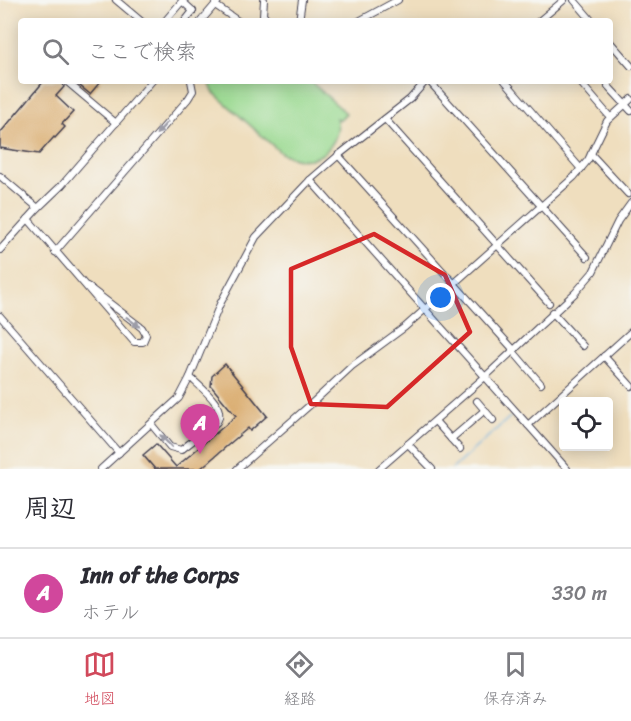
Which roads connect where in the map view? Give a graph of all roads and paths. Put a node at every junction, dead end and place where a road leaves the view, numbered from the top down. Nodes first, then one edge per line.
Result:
1 (116, 0) edge
2 (264, 0) edge
3 (302, 0) edge
4 (398, 0) edge
5 (564, 0) edge
6 (574, 0) edge
7 (182, 1) edge
8 (217, 3) edge
9 (137, 18) edge
10 (167, 18) edge
11 (187, 18) edge
12 (204, 18) edge
13 (234, 18) edge
14 (265, 18) edge
15 (299, 18) edge
16 (365, 18) edge
17 (543, 18) edge
18 (589, 18) edge
19 (613, 45) edge
20 (631, 66) edge
21 (70, 84) edge
22 (149, 84) edge
23 (192, 84) edge
24 (425, 84) edge
25 (431, 84) edge
26 (508, 84) edge
27 (582, 84) edge
28 (608, 86) dead end
29 (631, 99) edge
30 (625, 104) junction
31 (631, 111) edge
32 (610, 117) junction
33 (385, 119) junction
34 (116, 123) junction
35 (591, 154) junction
36 (338, 155) junction
37 (581, 169) junction
38 (0, 176) edge
39 (310, 180) junction
40 (628, 194) dead end
41 (631, 203) edge
42 (541, 206) junction
43 (38, 208) junction
44 (28, 219) junction
45 (498, 245) junction
46 (0, 250) edge
47 (55, 252) junction
48 (587, 257) dead end
49 (454, 283) junction
50 (87, 286) junction
51 (549, 303) dead end
52 (426, 309) junction
53 (552, 312) junction
54 (0, 316) edge
55 (631, 332) edge
56 (583, 346) dead end
57 (512, 350) junction
58 (604, 356) junction
59 (486, 376) junction
60 (190, 377) junction
61 (541, 384) dead end
62 (631, 386) edge
63 (477, 401) dead end
64 (485, 410) junction
65 (493, 420) dead end
66 (435, 421) junction
67 (151, 424) junction
68 (528, 425) junction
69 (451, 439) junction
70 (408, 444) junction
71 (460, 449) dead end
72 (119, 453) junction
73 (382, 468) edge
74 (101, 469) edge
75 (237, 469) edge
76 (432, 469) edge
77 (567, 469) edge

1 - 9 lane
2 - 14 lane
3 - 15 lane
4 - 16 lane
5 - 17 lane
6 - 18 lane
7 - 10 lane
7 - 11 lane
8 - 12 lane
8 - 13 lane
19 - 20 lane
21 - 34 lane
22 - 34 lane
23 -> 47 lane
24 - 33 lane
25 - 42 lane
26 - 37 lane
27 - 32 lane
28 - 30 lane
29 - 30 lane
30 - 31 lane
30 - 32 lane
32 - 35 lane
33 - 36 lane
33 - 45 lane
34 - 43 lane
35 - 37 lane
35 - 40 lane
36 - 39 lane
36 - 49 lane
37 - 42 lane
38 - 43 lane
39 - 52 lane
39 - 60 lane
41 - 53 lane
42 - 45 lane
42 - 48 lane
43 - 44 lane
44 - 46 lane
44 - 47 lane
45 - 49 lane
45 - 51 lane
47 - 50 lane
49 - 52 lane
49 - 57 lane
50 -> 50 lane
52 - 59 lane
52 - 75 lane
53 - 56 lane
53 - 57 lane
54 - 72 lane
55 - 58 lane
57 - 59 lane
57 - 61 lane
58 - 62 lane
58 - 68 lane
59 - 66 lane
59 - 68 lane
60 - 67 lane
60 -> 67 lane
63 - 64 lane
64 - 65 lane
64 - 69 lane
66 - 69 lane
66 - 70 lane
67 - 72 lane
68 - 77 lane
69 - 71 lane
70 - 73 lane
70 - 76 lane
72 - 74 lane

